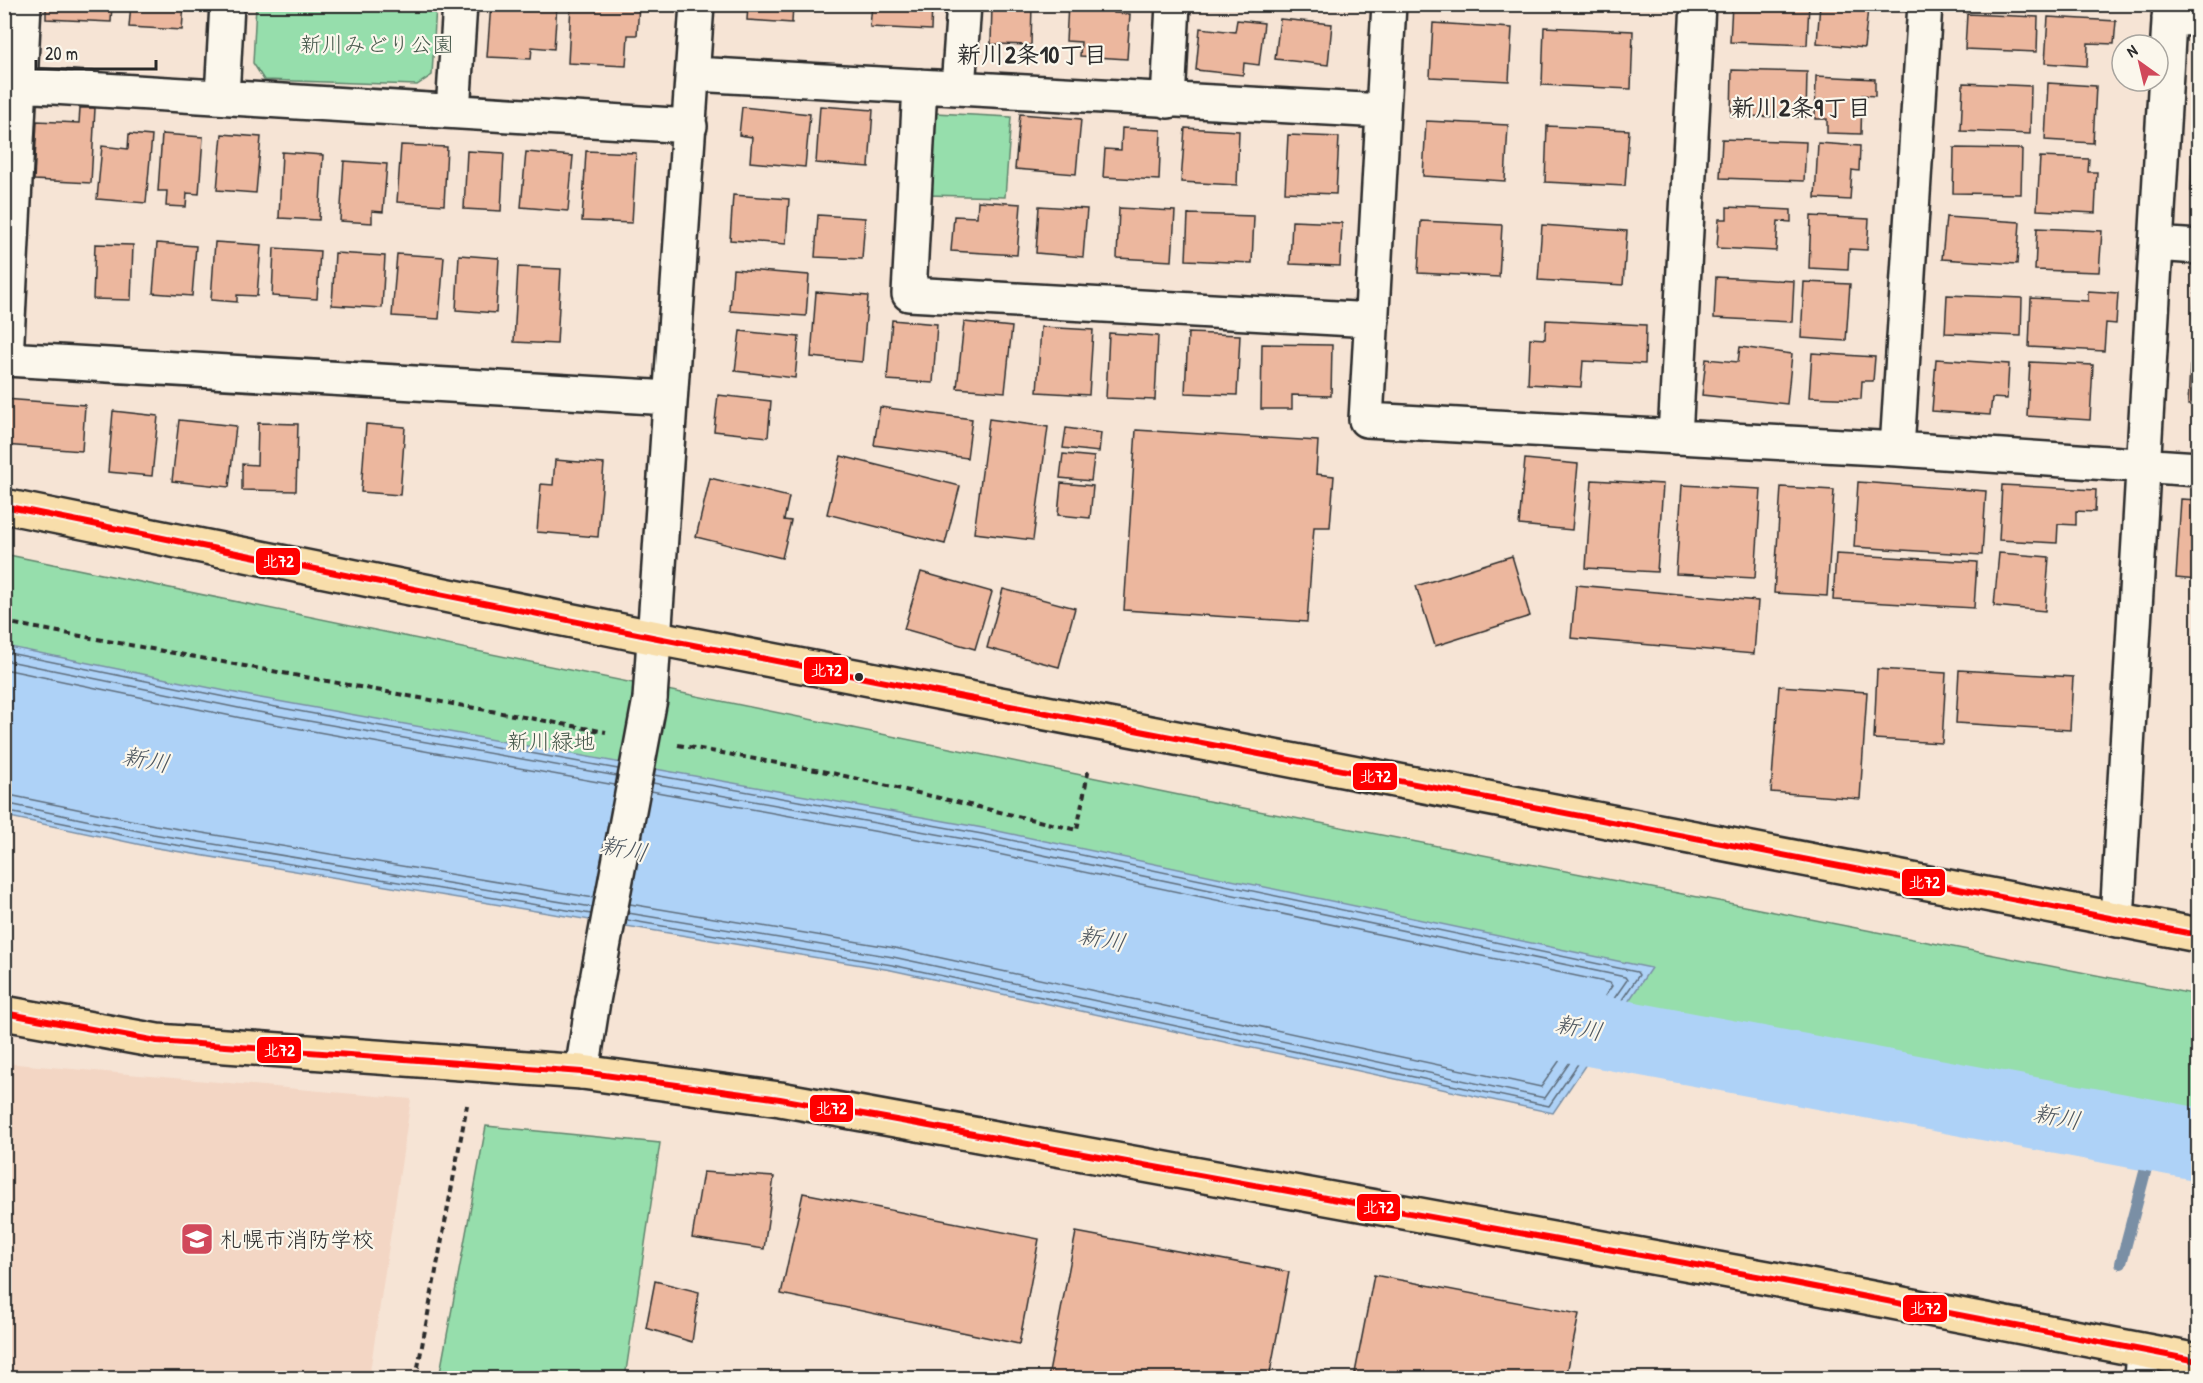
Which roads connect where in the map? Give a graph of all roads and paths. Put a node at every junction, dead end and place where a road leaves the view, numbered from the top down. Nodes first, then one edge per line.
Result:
1 (24, 4) edge
2 (227, 4) edge
3 (460, 4) edge
4 (697, 4) edge
5 (964, 4) edge
6 (1173, 4) edge
7 (1389, 4) edge
8 (1698, 4) edge
9 (1925, 4) edge
10 (2179, 14) edge
11 (693, 74) junction
12 (12, 85) edge
13 (920, 86) junction
14 (958, 88) junction
15 (222, 97) junction
16 (1168, 101) junction
17 (453, 111) junction
18 (1383, 111) junction
19 (690, 126) junction
20 (2156, 244) junction
21 (2199, 247) edge
22 (1372, 320) junction
23 (670, 398) junction
24 (1674, 437) junction
25 (1897, 449) junction
26 (2144, 466) junction
27 (2199, 469) edge
28 (4, 506) edge
29 (4, 622) edge
30 (652, 637) junction
31 (611, 733) dead end
32 (669, 743) dead end
33 (1089, 768) dead end
34 (2117, 920) junction
35 (2199, 935) edge
36 (4, 1013) edge
37 (582, 1072) junction
38 (467, 1105) dead end
39 (2199, 1361) edge
40 (2142, 1365) edge
41 (416, 1378) edge

1 - 12 street
2 - 15 street
3 - 17 street
4 - 11 street
5 - 14 street
6 - 16 street
7 - 18 street
8 - 24 street
9 - 25 street
10 - 20 street
11 - 13 street
11 - 19 street
12 - 15 street
12 - 23 street
13 - 14 street
13 - 22 street
14 - 16 street
15 - 17 street
16 - 18 street
17 - 19 street
18 - 22 street
19 - 23 street
20 - 21 street
20 - 26 street
22 - 24 street
23 - 30 street
24 - 25 street
25 - 26 street
26 - 27 street
26 - 34 street
28 - 30 main road
29 - 31 path
30 - 34 main road
30 - 37 street, bridge
32 - 33 path
34 - 35 main road
36 - 37 main road
37 - 40 main road
38 - 41 path
39 - 40 main road

